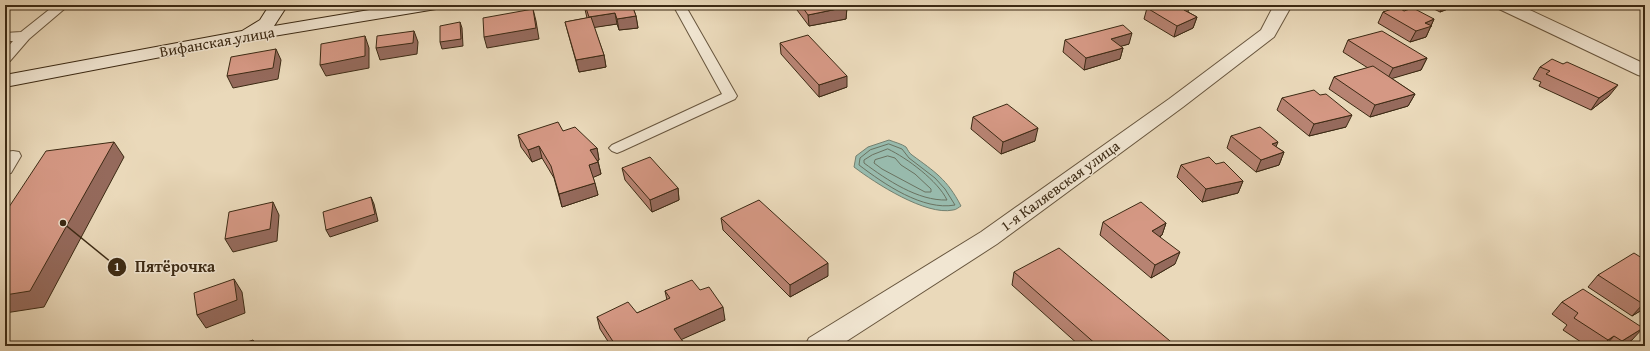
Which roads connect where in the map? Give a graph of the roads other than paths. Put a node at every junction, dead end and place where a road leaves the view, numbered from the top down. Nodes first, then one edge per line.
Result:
1 (63, 5) edge
2 (274, 5) edge
3 (389, 5) edge
4 (679, 5) edge
5 (1283, 5) edge
6 (1505, 5) edge
7 (426, 6) edge
8 (24, 36) junction
9 (244, 36) junction
10 (5, 37) edge
11 (5, 58) edge
12 (1645, 71) edge
13 (5, 81) edge
14 (617, 148) dead end
15 (5, 158) edge
16 (5, 169) edge
17 (818, 346) edge

1 - 8 lane
2 - 9 street
3 - 7 street
4 - 14 lane
5 - 17 street, 1-я Каляевская улица
6 - 12 street
7 - 9 street, Вифанская улица
8 - 10 lane
8 - 11 lane
9 - 13 street, Вифанская улица
15 - 16 lane

